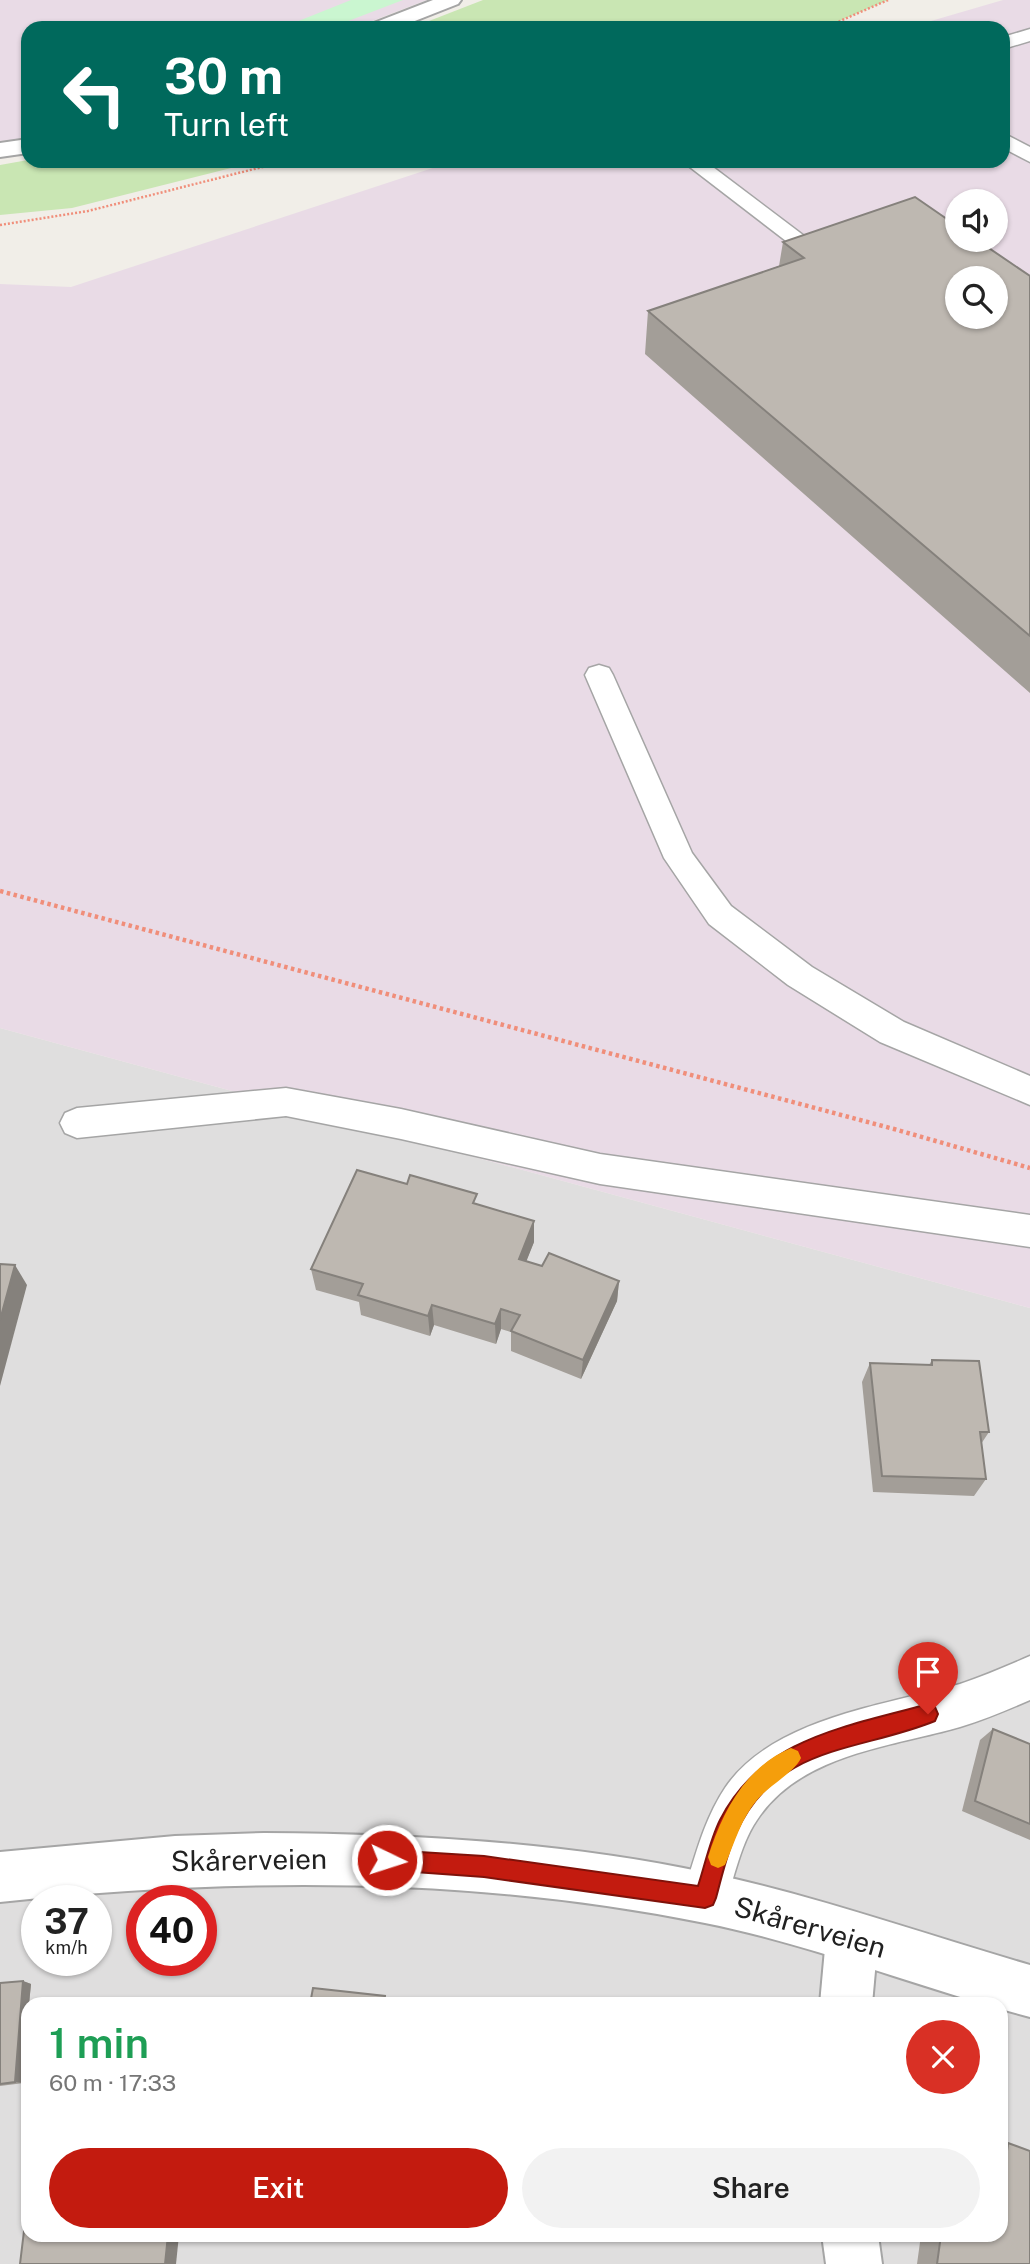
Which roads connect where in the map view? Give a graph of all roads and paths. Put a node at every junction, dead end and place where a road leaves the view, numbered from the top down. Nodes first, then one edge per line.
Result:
1 (451, 0) edge
2 (888, 0) edge
3 (396, 21) edge
4 (840, 21) edge
5 (1030, 35) edge
6 (1010, 41) edge
7 (1030, 51) edge
8 (1010, 58) edge
9 (1010, 143) edge
10 (21, 147) edge
11 (0, 150) edge
12 (1030, 156) edge
13 (258, 168) edge
14 (701, 168) edge
15 (0, 225) edge
16 (856, 282) edge
17 (598, 675) dead end
18 (0, 891) edge
19 (1030, 1091) edge
20 (78, 1123) dead end
21 (1030, 1168) edge
22 (1030, 1231) edge
23 (1030, 1678) edge
24 (0, 1877) edge
25 (705, 1898) junction
26 (852, 1938) junction
27 (1030, 1991) edge
28 (847, 1997) edge
29 (851, 2242) edge
30 (854, 2264) edge

1 - 3 street
2 - 4 path
5 - 6 lane
7 - 8 lane
9 - 12 lane
10 - 11 street
13 - 15 path
14 - 16 lane
17 - 19 lane
18 - 21 path
20 - 22 lane
23 - 25 lane
24 - 25 street, Skårerveien
25 - 26 street, Skårerveien
26 - 27 street, Skårerveien
26 - 28 street
29 - 30 street

